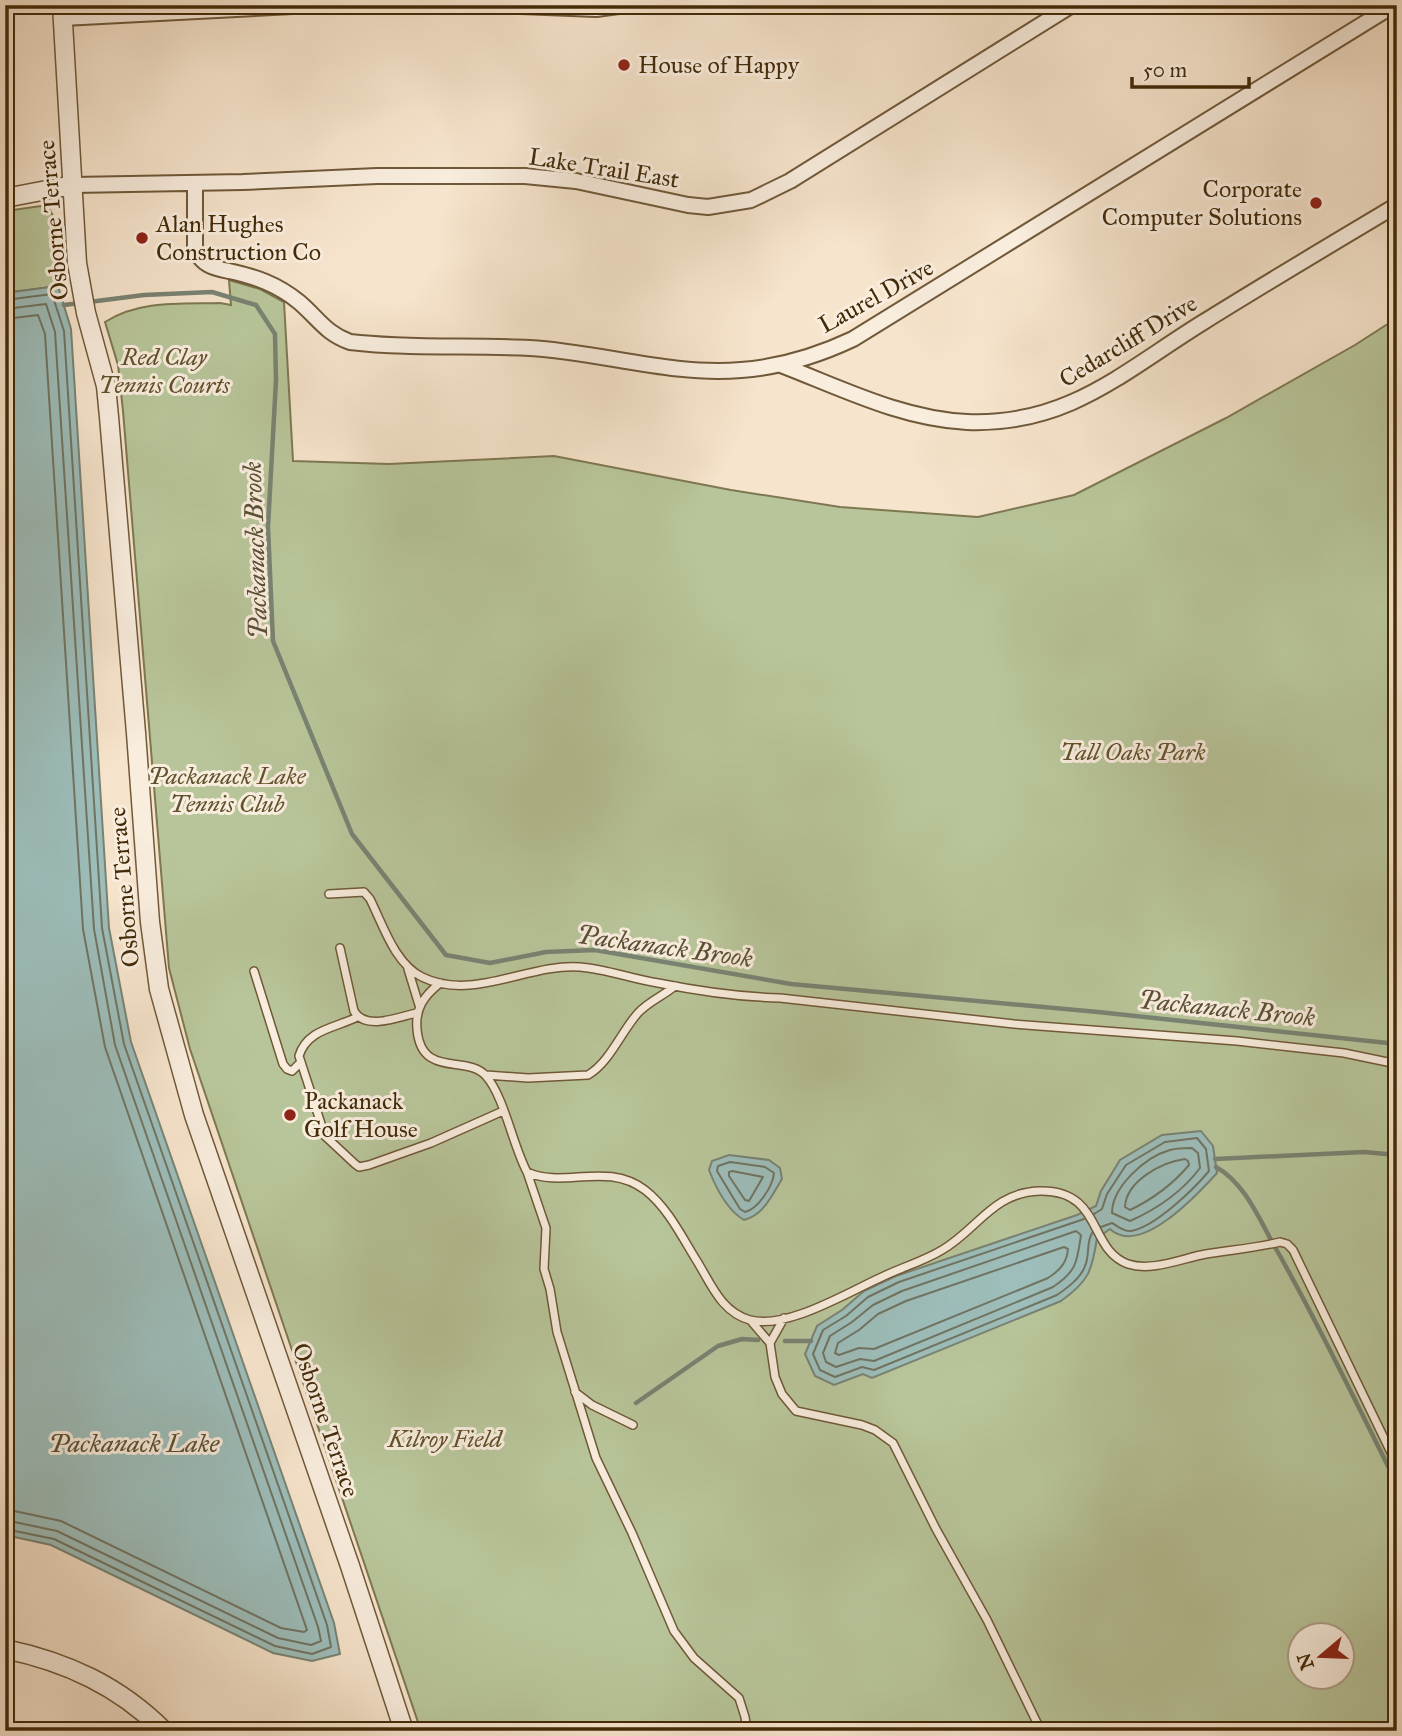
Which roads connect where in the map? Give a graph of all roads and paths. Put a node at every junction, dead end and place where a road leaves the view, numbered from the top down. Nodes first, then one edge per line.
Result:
1 (312, 5) edge
2 (493, 5) edge
3 (502, 5) edge
4 (626, 5) edge
5 (1072, 5) edge
6 (1394, 5) edge
7 (62, 12) edge
8 (194, 183) junction
9 (73, 185) junction
10 (5, 198) edge
11 (1397, 205) edge
12 (780, 365) junction
13 (329, 894) dead end
14 (340, 948) dead end
15 (408, 969) junction
16 (254, 971) dead end
17 (440, 983) junction
18 (675, 986) junction
19 (418, 1009) junction
20 (357, 1017) junction
21 (301, 1062) junction
22 (1386, 1062) junction
23 (1397, 1064) edge
24 (1397, 1072) edge
25 (486, 1075) junction
26 (503, 1111) junction
27 (527, 1172) junction
28 (785, 1318) junction
29 (751, 1321) junction
30 (770, 1343) junction
31 (574, 1391) junction
32 (633, 1425) dead end
33 (1397, 1465) edge
34 (5, 1649) edge
35 (164, 1731) edge
36 (404, 1731) edge
37 (747, 1731) edge
38 (1041, 1731) edge

1 - 7 street
2 - 3 street
3 - 4 street
5 - 8 street, Lake Trail East
6 - 12 street, Laurel Drive
7 - 9 street, Osborne Terrace
8 - 9 street, Lake Trail East
8 - 12 street, Laurel Drive
9 - 10 street
9 - 36 street, Osborne Terrace
11 - 12 street, Cedarcliff Drive
13 - 15 lane
14 - 20 lane
15 - 17 lane
15 - 19 lane
16 - 21 lane
17 - 18 lane
17 - 19 lane
18 - 22 lane
18 - 25 lane
19 - 20 lane
19 - 25 lane
20 - 21 lane
21 - 26 lane
22 - 23 lane
22 - 24 lane
25 - 26 lane
26 - 27 lane
27 - 29 lane
27 - 31 lane
28 - 29 lane
28 - 30 lane
28 - 33 lane
29 - 30 lane
30 - 38 lane
31 - 32 lane
31 - 37 lane
34 - 35 street

